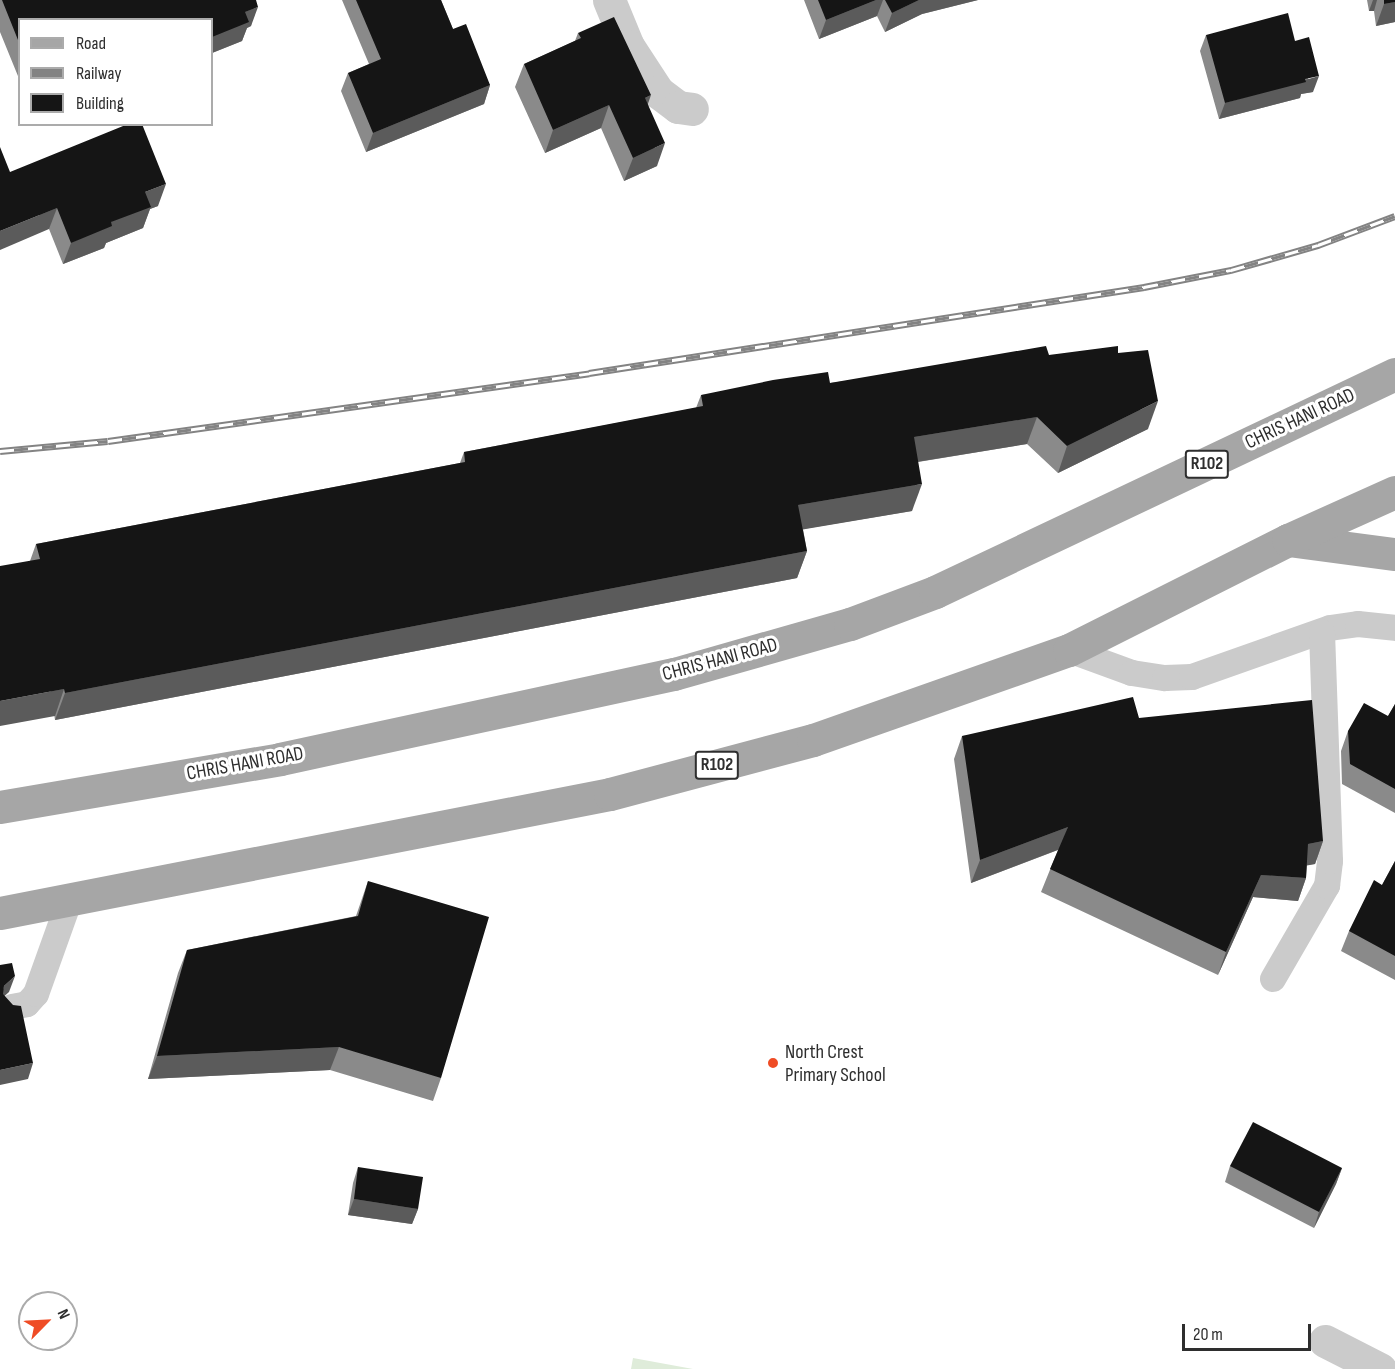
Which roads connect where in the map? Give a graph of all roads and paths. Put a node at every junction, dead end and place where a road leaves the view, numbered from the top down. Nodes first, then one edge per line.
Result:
1 (609, 0) edge
2 (692, 109) dead end
3 (1395, 374) edge
4 (1395, 492) edge
5 (1288, 540) junction
6 (1395, 554) edge
7 (1395, 628) edge
8 (1322, 632) junction
9 (1069, 650) junction
10 (0, 807) edge
11 (70, 899) junction
12 (0, 913) edge
13 (1273, 979) dead end
14 (12, 1007) edge
15 (1325, 1341) dead end
16 (1380, 1369) edge

1 - 2 street
3 - 10 main road, CHRIS HANI ROAD / R102
4 - 5 main road, R102
5 - 6 main road
5 - 9 main road, R102
7 - 8 lane
8 - 9 lane
8 - 13 lane
9 - 11 main road, R102
11 - 12 main road, R102
11 - 14 lane
15 - 16 street

